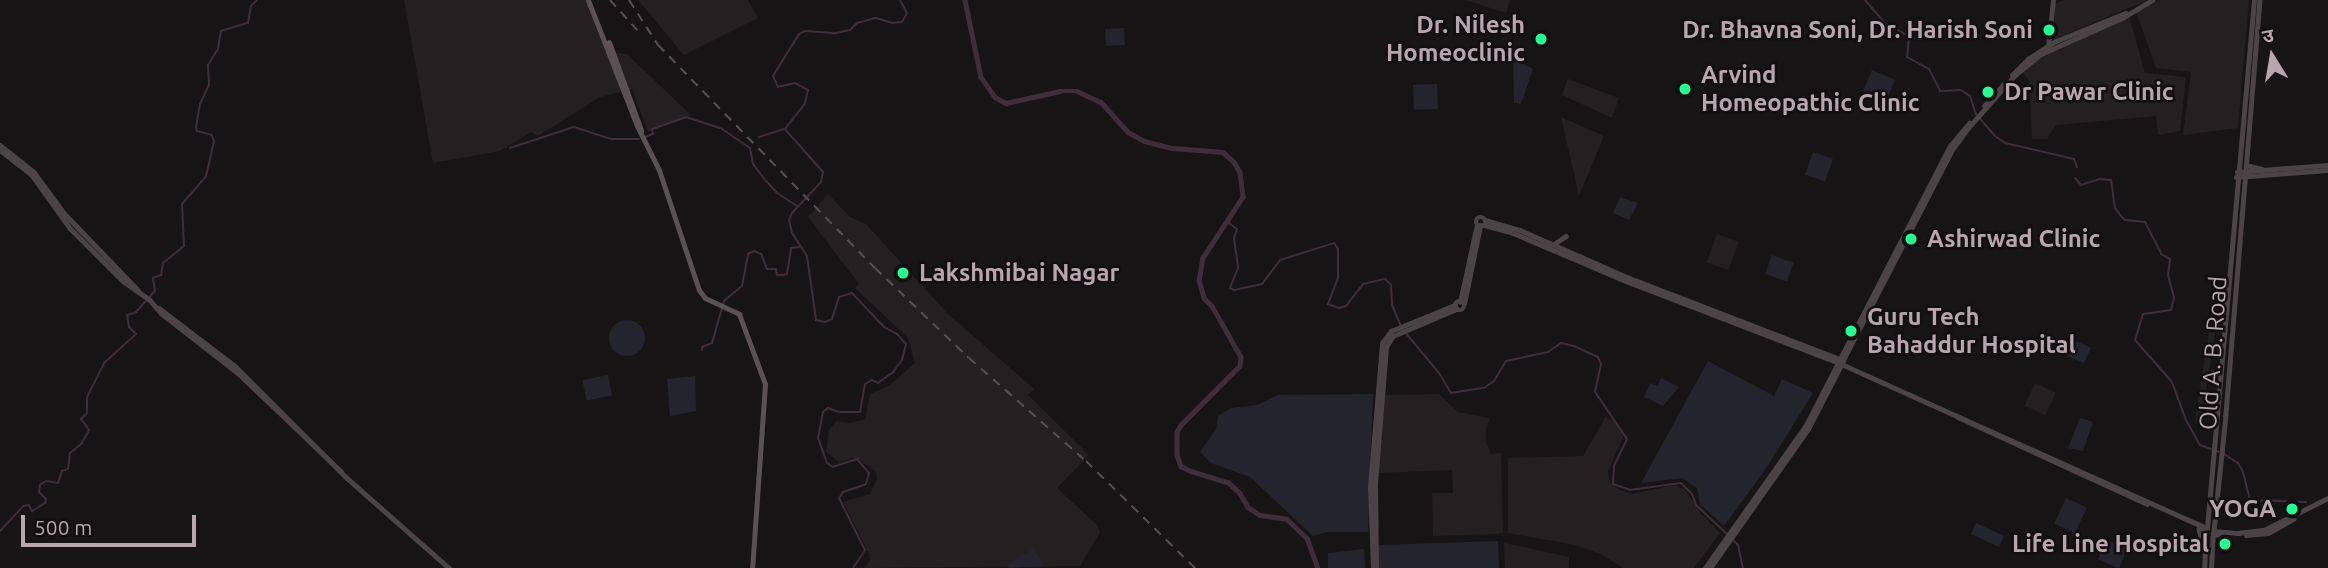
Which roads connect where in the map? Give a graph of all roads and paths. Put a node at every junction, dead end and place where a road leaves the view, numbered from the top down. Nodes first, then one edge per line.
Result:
1 (590, 0) edge
2 (2053, 0) edge
3 (2152, 0) edge
4 (2253, 0) edge
5 (2260, 0) edge
6 (2048, 49) junction
7 (638, 121) junction
8 (0, 148) edge
9 (2250, 166) dead end
10 (2328, 168) edge
11 (2269, 170) junction
12 (2237, 175) junction
13 (2246, 175) junction
14 (2257, 177) junction
15 (2249, 183) dead end
16 (2227, 221) dead end
17 (2234, 221) junction
18 (1482, 224) junction
19 (1566, 236) dead end
20 (1553, 244) junction
21 (1840, 362) junction
22 (2325, 501) edge
23 (2218, 515) junction
24 (2198, 528) junction
25 (2207, 531) junction
26 (2213, 533) junction
27 (2222, 534) junction
28 (2213, 542) junction
29 (2206, 555) junction
30 (449, 568) edge
31 (751, 568) edge
32 (1375, 568) edge
33 (1707, 568) edge
34 (2205, 568) edge
35 (2211, 568) edge

1 - 7 main road
1 - 7 main road
2 - 6 main road
3 - 6 main road
4 - 12 main road, Old A. B. Road
5 - 13 main road, Old A. B. Road
6 - 21 main road
7 - 31 main road
8 - 30 main road
9 - 11 main road
10 - 11 main road
10 - 14 main road
11 - 13 main road
12 - 13 main road
12 - 17 main road, Old A. B. Road
13 - 14 main road
13 - 23 main road, Old A. B. Road
14 - 15 main road
16 - 17 main road
17 - 25 main road, Old A. B. Road
18 - 20 main road
18 - 21 main road
18 - 32 main road
19 - 20 main road
20 - 21 main road
21 - 24 main road
21 - 25 main road
21 - 33 main road
22 - 27 main road
23 - 26 main road, Old A. B. Road
23 - 27 main road
24 - 25 main road
24 - 29 main road
25 - 26 main road
25 - 29 main road, Old A. B. Road
26 - 27 main road
26 - 28 main road, Old A. B. Road
27 - 28 main road
28 - 35 main road, Old A. B. Road
29 - 34 main road, Old A. B. Road

